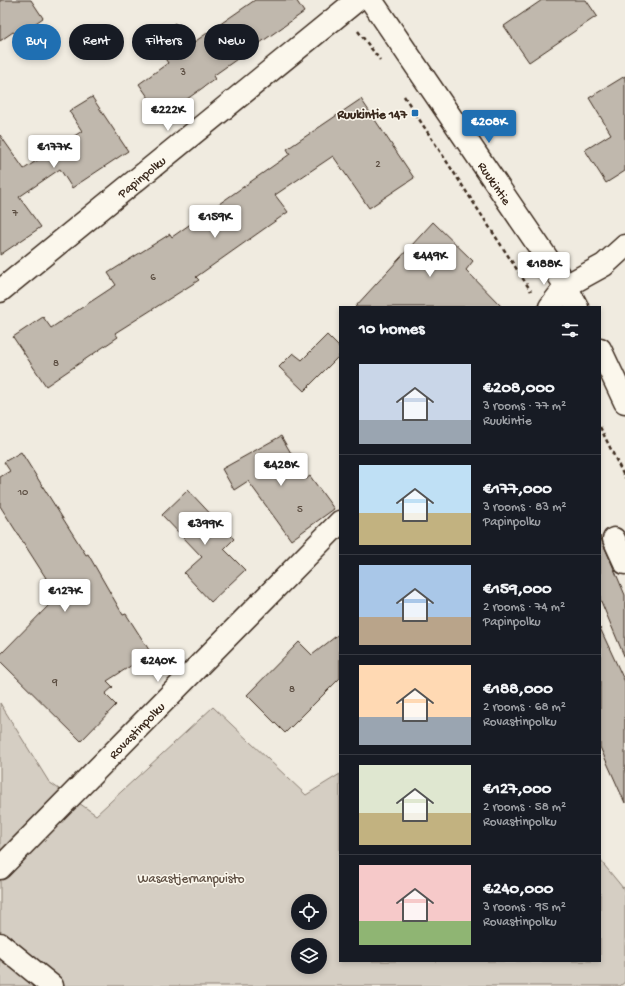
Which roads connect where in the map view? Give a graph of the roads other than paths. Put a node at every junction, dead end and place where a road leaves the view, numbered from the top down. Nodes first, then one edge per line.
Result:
1 (370, 0) edge
2 (350, 6) edge
3 (625, 246) edge
4 (566, 286) junction
5 (0, 292) edge
6 (551, 306) edge
7 (576, 306) edge
8 (601, 351) edge
9 (625, 402) edge
10 (339, 523) edge
11 (614, 539) dead end
12 (625, 563) edge
13 (0, 868) edge
14 (0, 944) edge
15 (52, 986) edge

1 - 4 street, Ruukintie
2 - 5 street, Papinpolku
3 - 4 street
4 - 6 street
4 - 7 street, Ruukintie
8 - 9 street
10 - 13 street, Rovastinpolku
11 - 12 street
14 - 15 street

